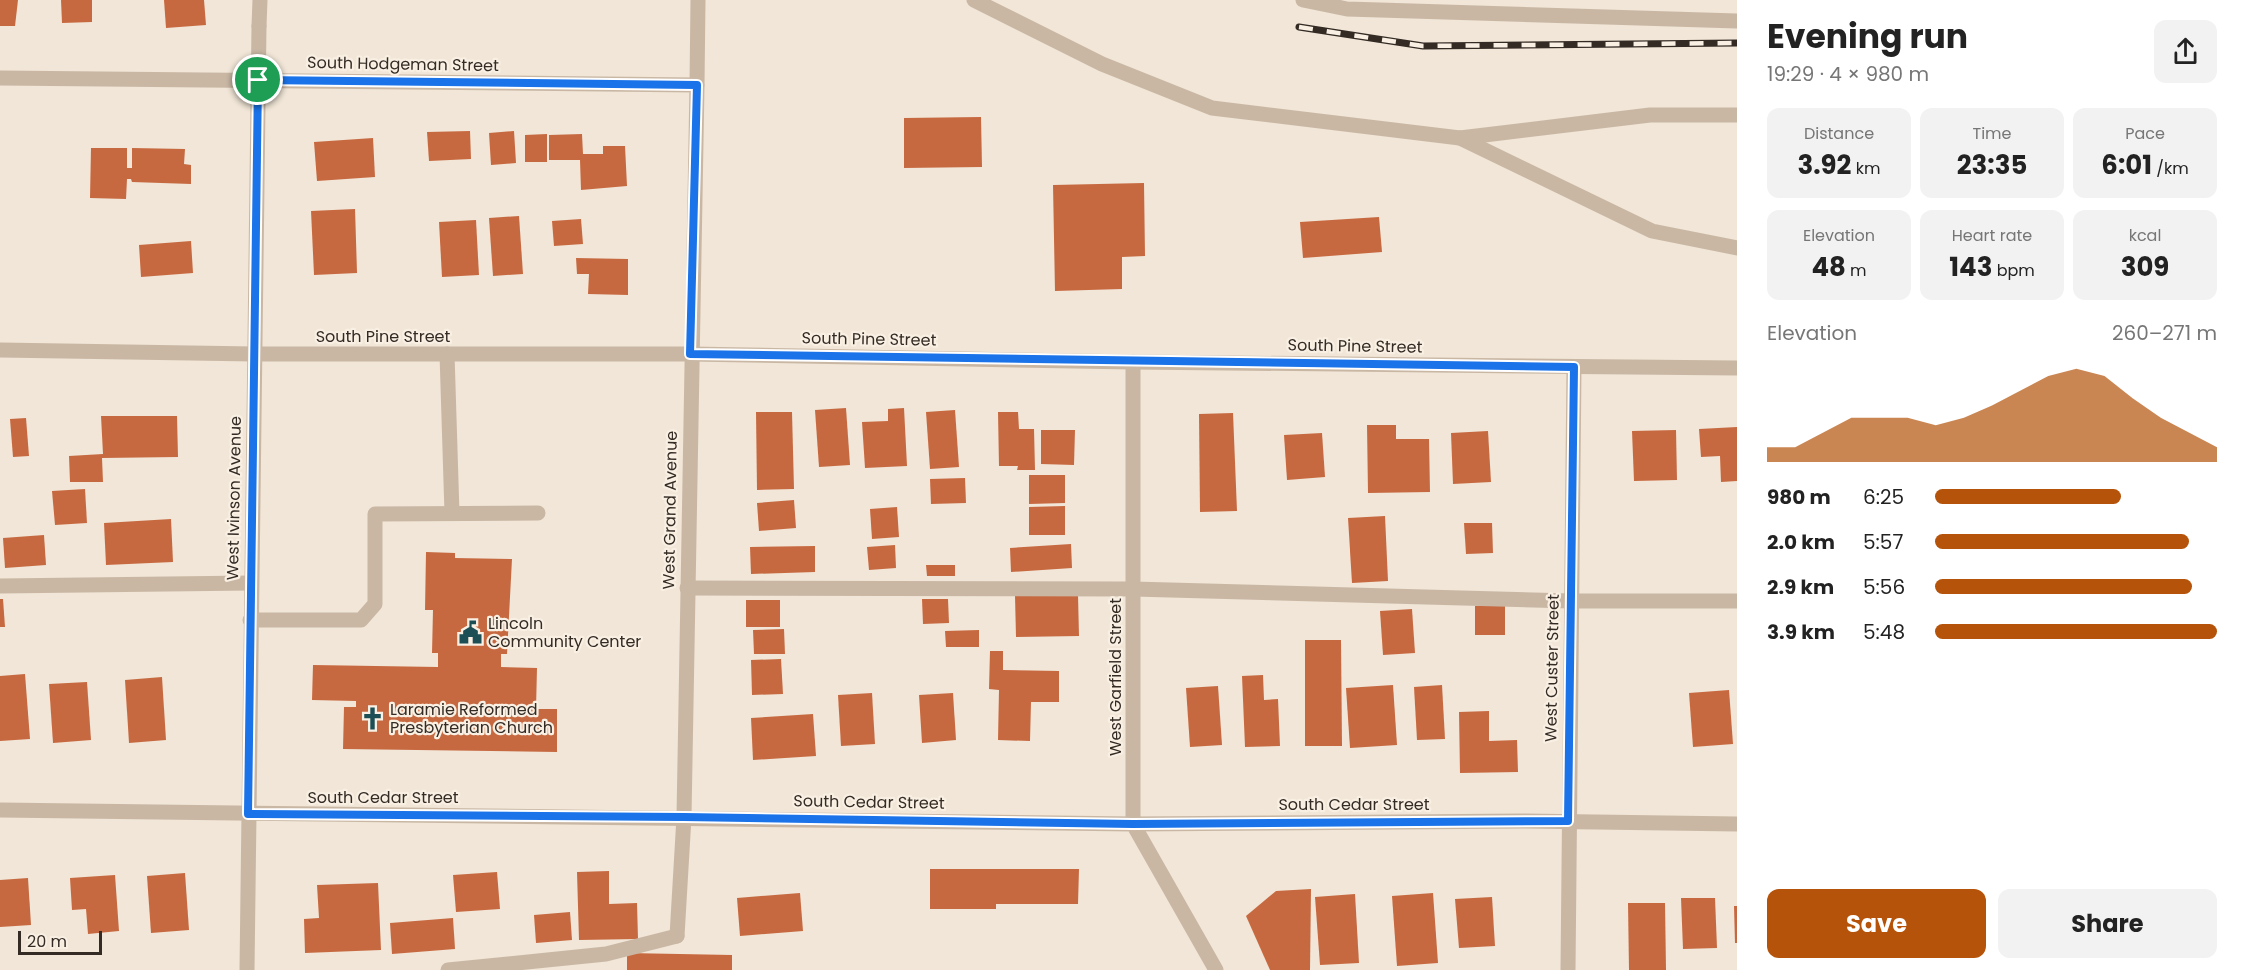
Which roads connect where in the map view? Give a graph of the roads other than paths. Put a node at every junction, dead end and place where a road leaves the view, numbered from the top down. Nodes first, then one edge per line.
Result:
1 (260, 0) edge
2 (698, 0) edge
3 (974, 0) edge
4 (1303, 0) edge
5 (1737, 21) edge
6 (0, 78) edge
7 (258, 80) junction
8 (697, 85) junction
9 (1737, 115) edge
10 (1460, 138) junction
11 (1737, 248) edge
12 (0, 350) edge
13 (254, 354) junction
14 (447, 354) junction
15 (690, 354) junction
16 (1132, 362) junction
17 (1574, 367) junction
18 (1737, 368) edge
19 (452, 513) junction
20 (538, 513) dead end
21 (251, 583) junction
22 (0, 586) edge
23 (687, 588) junction
24 (1133, 589) junction
25 (1571, 601) junction
26 (1737, 601) edge
27 (250, 620) junction
28 (0, 810) edge
29 (248, 814) junction
30 (684, 817) junction
31 (1568, 821) junction
32 (1133, 824) junction
33 (1737, 825) edge
34 (247, 970) edge
35 (448, 970) edge
36 (1216, 970) edge
37 (1568, 970) edge

1 - 7 street, West Ivinson Avenue
2 - 8 street, West Grand Avenue
3 - 10 street
4 - 5 street
6 - 7 street, South Hodgeman Street
7 - 8 street, South Hodgeman Street
7 - 13 street, West Ivinson Avenue
8 - 15 street, West Grand Avenue
9 - 10 street
10 - 11 street
12 - 13 street, South Pine Street
13 - 14 street, South Pine Street
13 - 21 street, West Ivinson Avenue
14 - 15 street, South Pine Street
14 - 19 street
15 - 16 street, South Pine Street
15 - 23 street, West Grand Avenue
16 - 17 street, South Pine Street
16 - 24 street, West Garfield Street
17 - 18 street, South Pine Street
17 - 25 street, West Custer Street
19 - 20 street
19 - 27 street
21 - 22 street
21 - 27 street, West Ivinson Avenue
23 - 24 street
23 - 30 street, West Grand Avenue
24 - 25 street
24 - 32 street, West Garfield Street
25 - 26 street
25 - 31 street, West Custer Street
27 - 29 street, West Ivinson Avenue
28 - 29 street, South Cedar Street
29 - 30 street, South Cedar Street
29 - 34 street, West Ivinson Avenue
30 - 32 street, South Cedar Street
30 - 35 street, West Grand Avenue
31 - 32 street, South Cedar Street
31 - 33 street, South Cedar Street
31 - 37 street, West Custer Street
32 - 36 street, West Garfield Street

